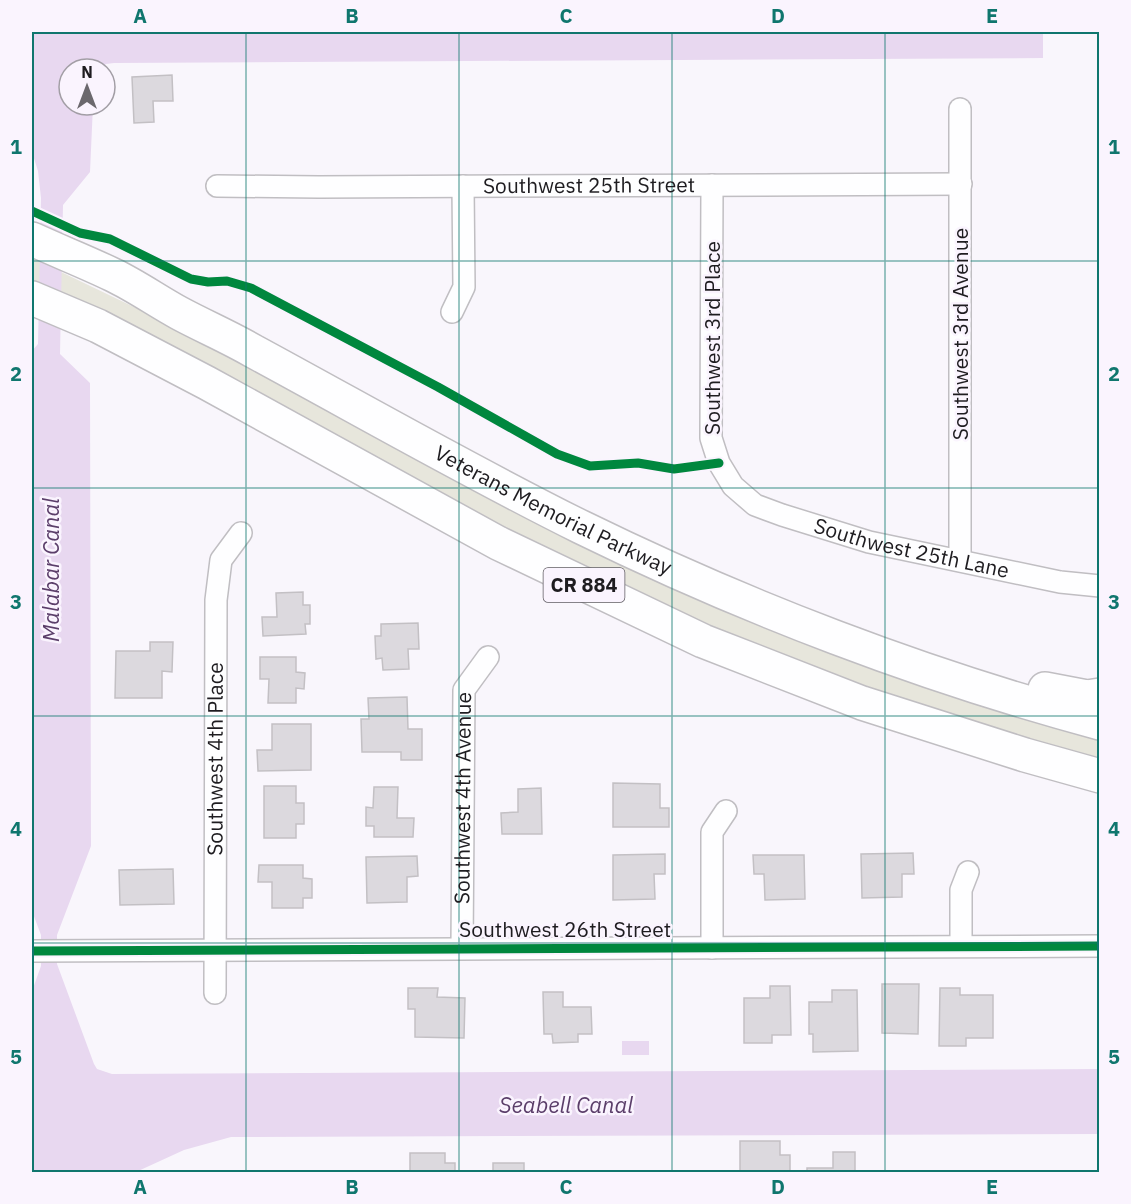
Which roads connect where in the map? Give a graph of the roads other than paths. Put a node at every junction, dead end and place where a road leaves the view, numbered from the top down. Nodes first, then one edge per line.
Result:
1 (960, 109) dead end
2 (961, 184) junction
3 (712, 185) junction
4 (217, 186) dead end
5 (463, 186) junction
6 (32, 239) edge
7 (32, 298) edge
8 (452, 312) dead end
9 (733, 486) joint
10 (582, 527) junction
11 (241, 533) dead end
12 (960, 559) junction
13 (1100, 586) edge
14 (488, 657) dead end
15 (1100, 695) edge
16 (1100, 723) edge
17 (1100, 776) edge
18 (726, 811) dead end
19 (968, 872) dead end
20 (961, 946) junction
21 (1100, 946) edge
22 (462, 948) junction
23 (712, 948) junction
24 (214, 950) junction
25 (32, 951) edge
26 (215, 993) dead end

1 - 2 street, Southwest 3rd Avenue
2 - 3 street, Southwest 25th Street
2 - 12 street, Southwest 3rd Avenue
3 - 5 street, Southwest 25th Street
3 - 9 street, Southwest 3rd Place
4 - 5 street, Southwest 25th Street
5 - 8 street
6 - 10 highway, Veterans Memorial Parkway / CR 884
7 - 17 highway, CR 884
9 - 12 street, Southwest 25th Lane
10 - 15 highway
10 - 16 highway, Veterans Memorial Parkway / CR 884
11 - 24 street, Southwest 4th Place
12 - 13 street, Southwest 25th Lane
14 - 22 street, Southwest 4th Avenue
18 - 23 street
19 - 20 street
20 - 21 street, Southwest 26th Street
20 - 23 street, Southwest 26th Street
22 - 23 street, Southwest 26th Street
22 - 24 street, Southwest 26th Street
24 - 25 street, Southwest 26th Street
24 - 26 street, Southwest 4th Place

